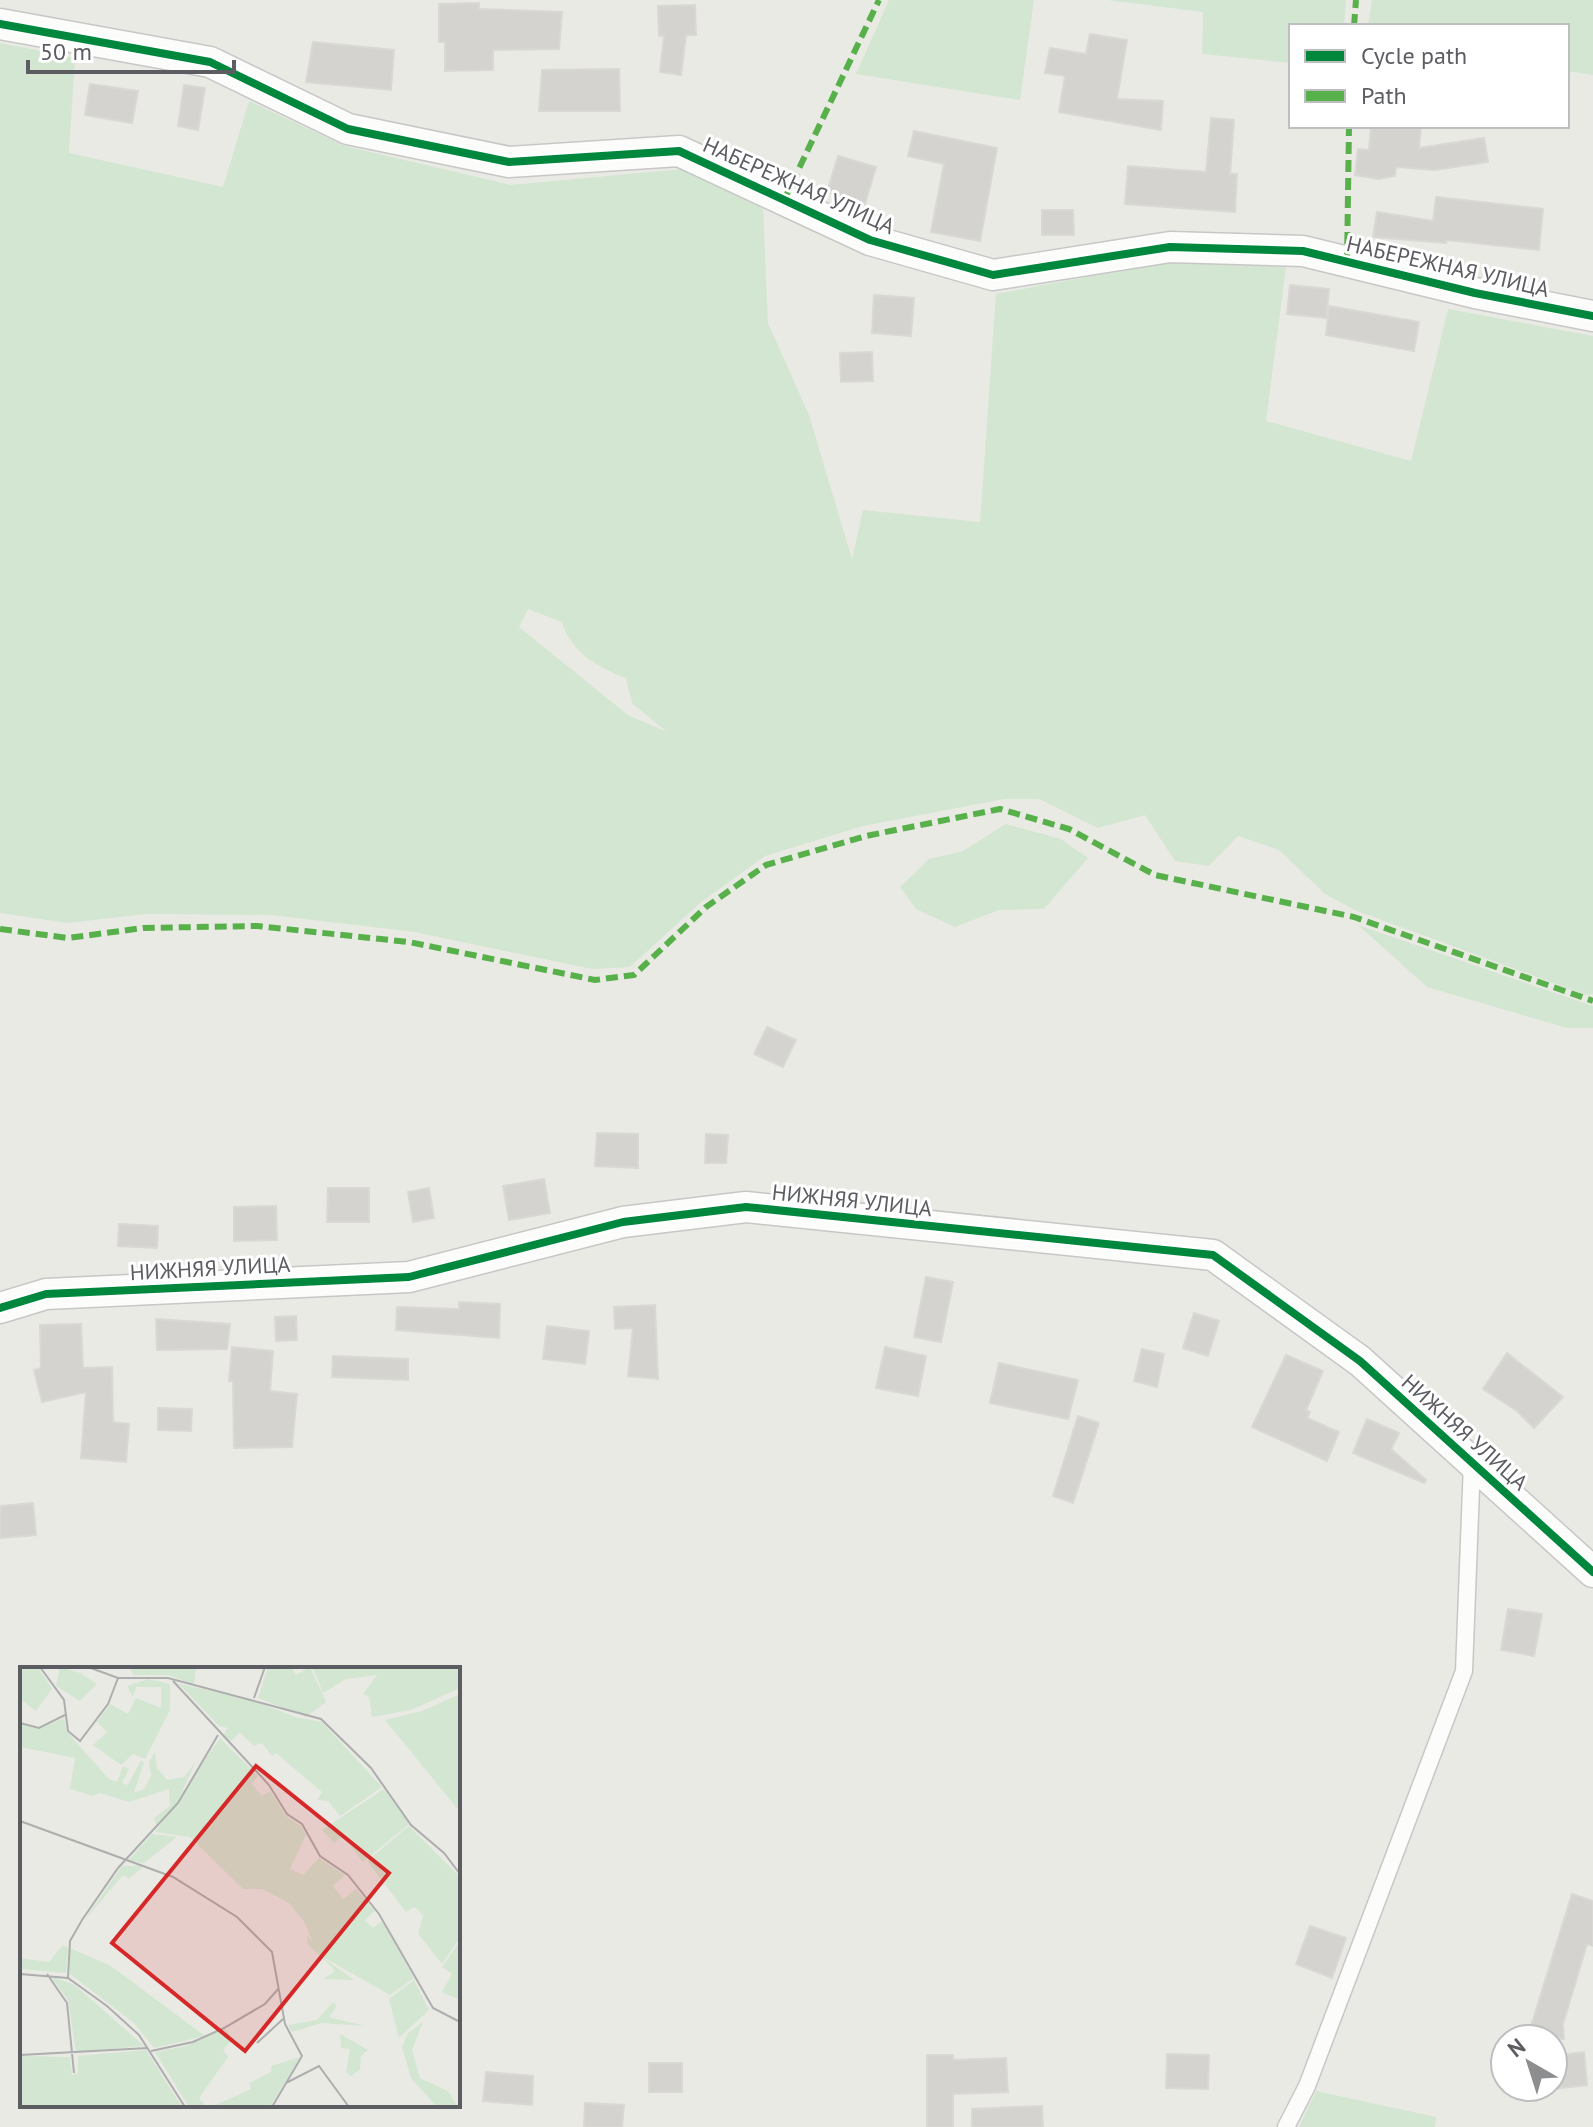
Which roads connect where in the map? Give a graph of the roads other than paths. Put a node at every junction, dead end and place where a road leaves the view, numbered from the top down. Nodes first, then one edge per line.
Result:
1 (0, 24) edge
2 (1593, 316) edge
3 (0, 1308) edge
4 (1472, 1461) junction
5 (1593, 1572) edge
6 (1286, 2127) edge

1 - 2 street, НАБЕРЕЖНАЯ УЛИЦА
3 - 4 street, НИЖНЯЯ УЛИЦА
4 - 5 street, НИЖНЯЯ УЛИЦА
4 - 6 lane

